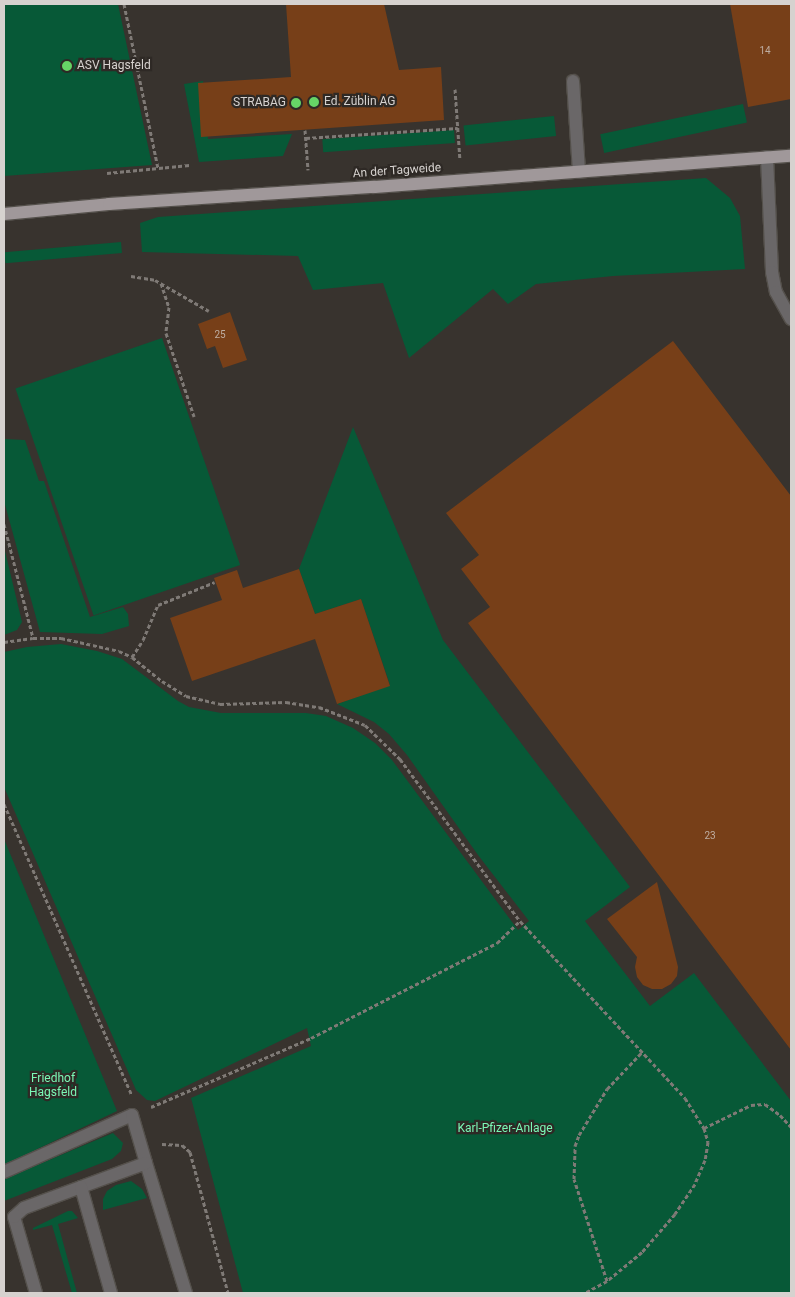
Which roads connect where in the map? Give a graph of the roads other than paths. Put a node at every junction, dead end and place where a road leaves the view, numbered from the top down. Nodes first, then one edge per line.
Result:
1 (573, 81) dead end
2 (791, 156) edge
3 (766, 157) junction
4 (579, 172) junction
5 (4, 214) edge
6 (791, 319) edge
7 (146, 1163) junction
8 (4, 1172) edge
9 (81, 1187) junction
10 (36, 1293) edge
11 (111, 1293) edge
12 (186, 1293) edge

1 - 4 lane
2 - 3 main road, An der Tagweide
3 - 4 main road, An der Tagweide
3 - 6 lane
4 - 5 main road, An der Tagweide
7 - 8 lane
7 - 9 lane
7 - 12 lane
9 - 10 lane
9 - 11 lane

